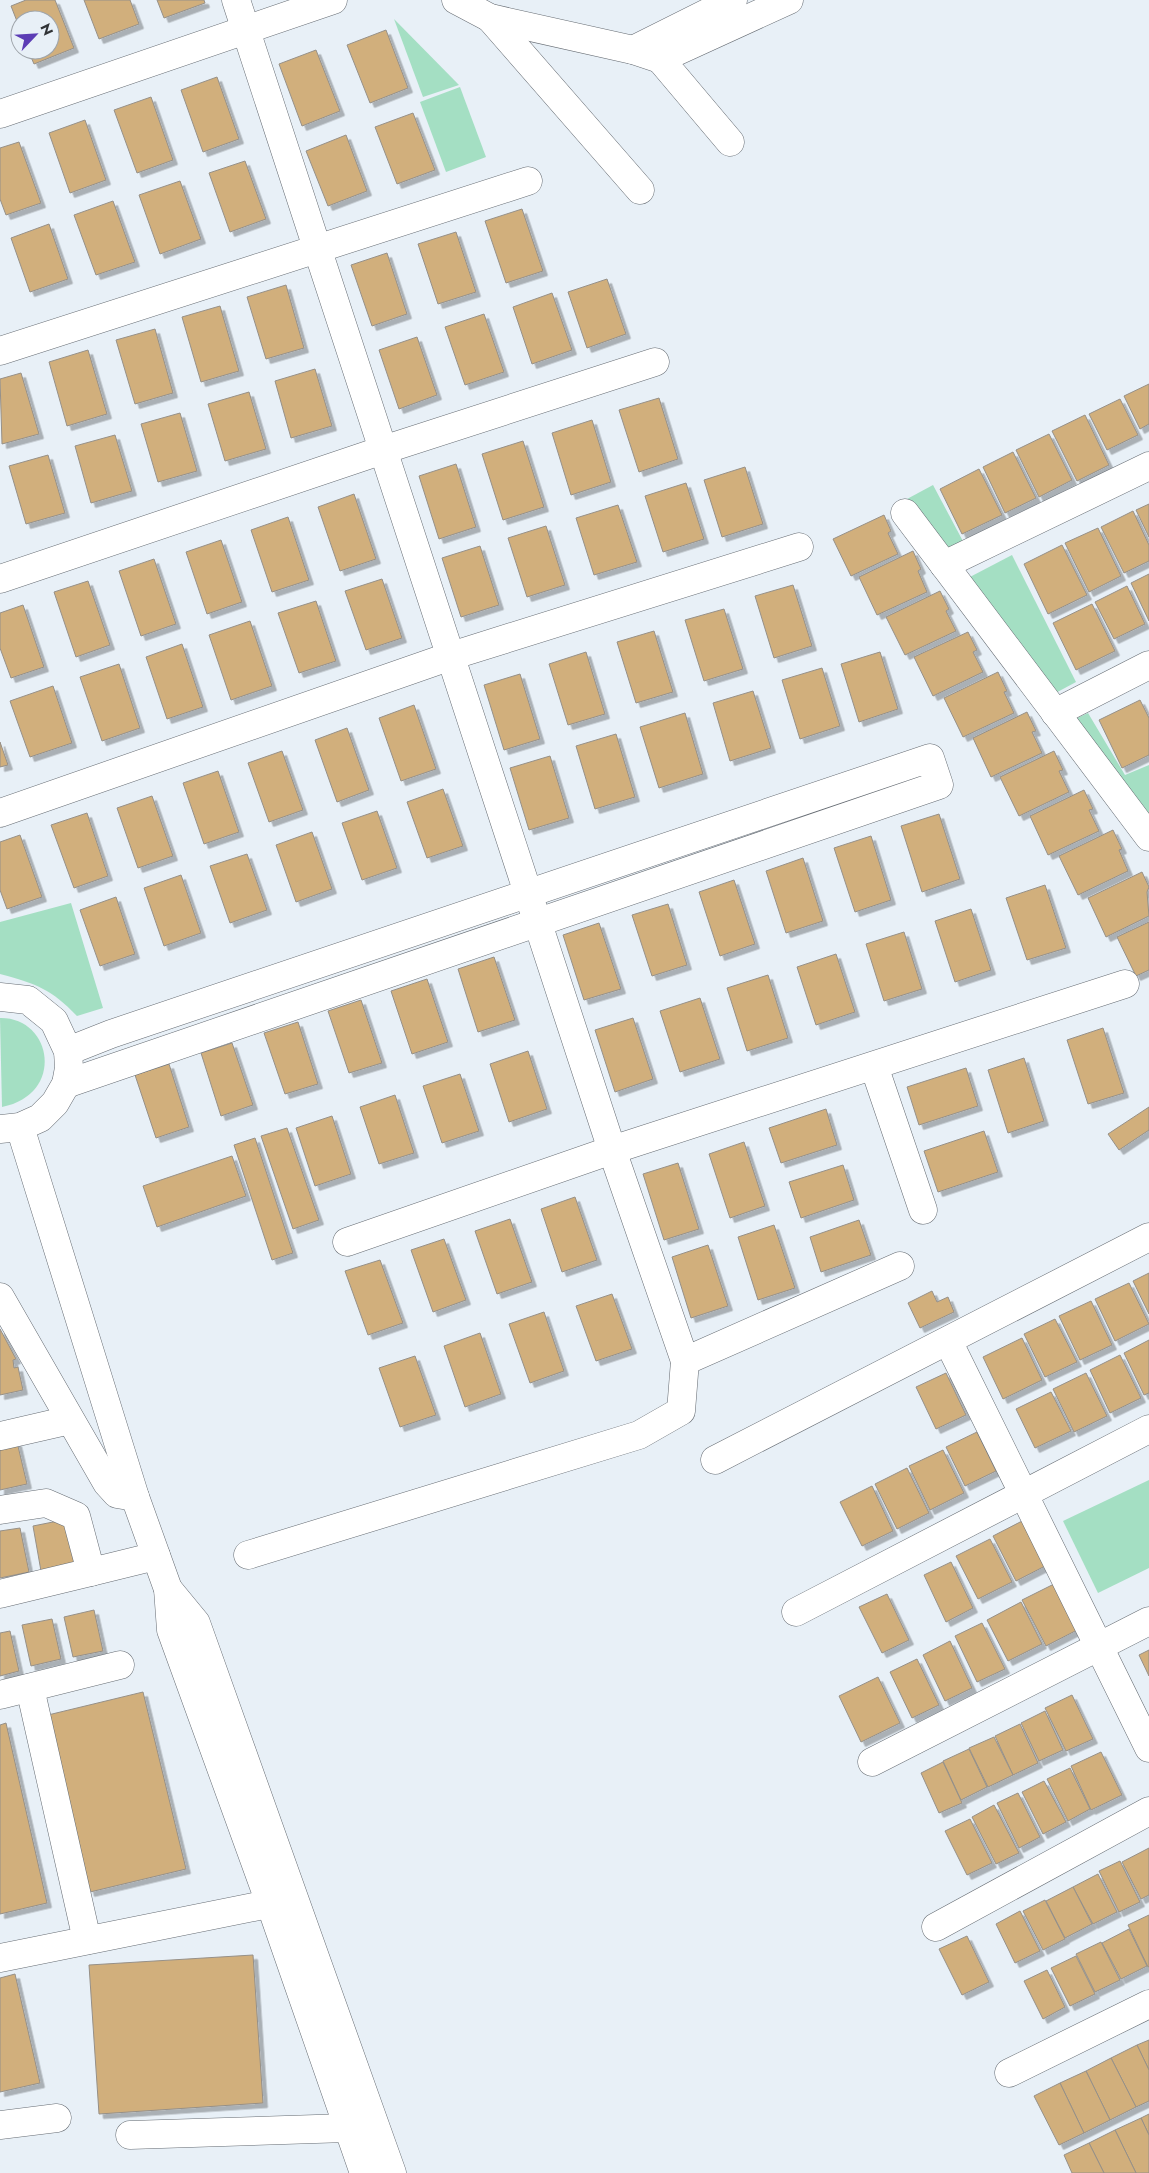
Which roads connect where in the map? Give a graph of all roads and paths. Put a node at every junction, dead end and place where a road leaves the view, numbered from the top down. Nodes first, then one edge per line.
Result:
1 (236, 0) edge
2 (333, 0) edge
3 (456, 0) edge
4 (734, 0) edge
5 (789, 0) edge
6 (490, 18) junction
7 (246, 29) junction
8 (633, 50) junction
9 (660, 60) junction
10 (0, 114) edge
11 (730, 142) dead end
12 (528, 181) dead end
13 (640, 190) dead end
14 (318, 248) junction
15 (0, 351) edge
16 (655, 362) dead end
17 (383, 450) junction
18 (1149, 466) edge
19 (905, 512) dead end
20 (799, 547) dead end
21 (944, 565) junction
22 (0, 579) edge
23 (451, 656) junction
24 (1149, 666) edge
25 (1055, 713) junction
26 (0, 813) edge
27 (1149, 837) edge
28 (528, 894) junction
29 (537, 921) junction
30 (1125, 984) dead end
31 (0, 996) edge
32 (68, 1051) junction
33 (874, 1066) junction
34 (66, 1084) junction
35 (10, 1128) edge
36 (612, 1150) junction
37 (923, 1210) dead end
38 (1149, 1237) edge
39 (347, 1242) dead end
40 (900, 1266) dead end
41 (0, 1297) edge
42 (948, 1341) junction
43 (685, 1361) junction
44 (70, 1420) junction
45 (1149, 1430) edge
46 (0, 1436) edge
47 (715, 1460) dead end
48 (1024, 1493) junction
49 (135, 1497) junction
50 (0, 1510) edge
51 (248, 1555) dead end
52 (156, 1556) junction
53 (91, 1572) junction
54 (0, 1594) edge
55 (796, 1612) dead end
56 (1149, 1621) edge
57 (1099, 1646) junction
58 (120, 1665) dead end
59 (30, 1688) junction
60 (0, 1695) edge
61 (1149, 1748) edge
62 (872, 1762) dead end
63 (1149, 1811) edge
64 (282, 1901) junction
65 (936, 1927) dead end
66 (87, 1940) junction
67 (0, 1958) edge
68 (1149, 2004) edge
69 (1009, 2073) dead end
70 (57, 2118) dead end
71 (0, 2124) edge
72 (347, 2128) junction
73 (130, 2135) dead end
74 (364, 2173) edge
75 (392, 2173) edge

1 - 7 street
2 - 7 street
3 - 6 street
4 - 8 street
5 - 9 street
6 - 8 street
6 - 13 street
7 - 10 street
7 - 14 street
8 - 9 street
9 - 11 street
12 - 14 street
14 - 15 street
14 - 17 street
16 - 17 street
17 - 22 street
17 - 23 street
18 - 21 street
19 - 21 street
20 - 23 street
21 - 25 street
23 - 26 street
23 - 28 street
24 - 25 street
25 - 27 street
28 - 29 street
28 - 29 street
28 - 32 street
29 - 34 street
29 - 36 street
30 - 33 street
31 - 32 street
32 - 34 street
33 - 36 street
33 - 37 street
34 - 35 street
35 - 49 street
36 - 39 street
36 - 43 street
38 - 42 street
40 - 43 street
41 - 44 street
42 - 47 street
42 - 48 street
43 - 51 street
44 - 46 street
44 - 49 street
45 - 48 street
48 - 55 street
48 - 57 street
49 - 52 street
50 - 53 street
52 - 53 street
52 - 64 street
53 - 54 street
56 - 57 street
57 - 61 street
57 - 62 street
58 - 59 street
59 - 60 street
59 - 66 street
63 - 65 street
64 - 66 street
64 - 72 street
64 - 75 street
66 - 67 street
68 - 69 street
70 - 71 street
72 - 73 street
72 - 74 street

